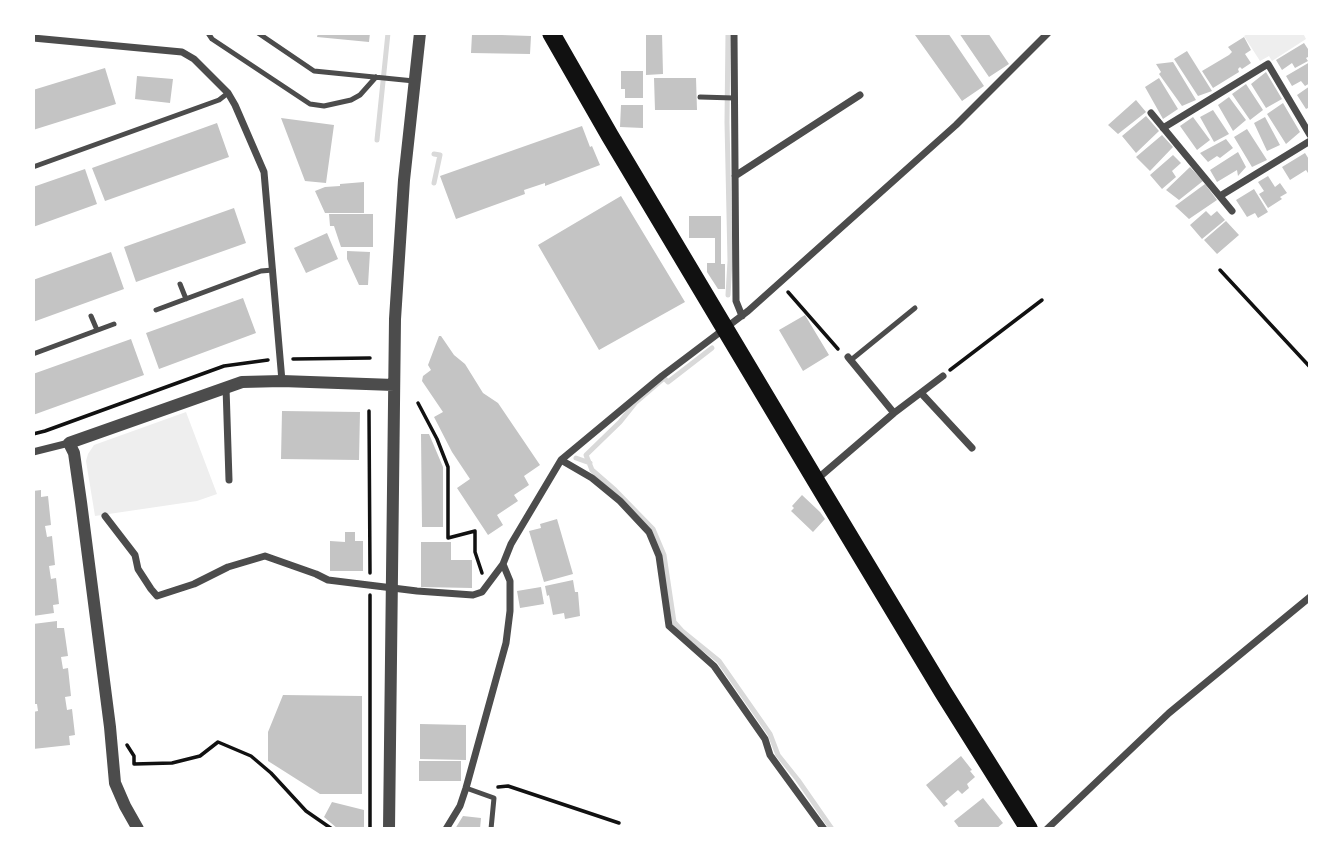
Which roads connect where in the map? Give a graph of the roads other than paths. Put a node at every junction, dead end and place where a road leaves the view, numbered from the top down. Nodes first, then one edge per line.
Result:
1 (208, 33) edge
2 (258, 33) edge
3 (420, 33) edge
4 (551, 33) edge
5 (734, 33) edge
6 (1048, 33) edge
7 (33, 38) edge
8 (382, 78) junction
9 (415, 81) junction
10 (228, 93) junction
11 (860, 95) dead end
12 (700, 97) dead end
13 (730, 98) junction
14 (1151, 113) dead end
15 (1163, 128) junction
16 (1310, 135) edge
17 (1310, 141) edge
18 (33, 167) edge
19 (735, 176) junction
20 (1220, 196) junction
21 (1232, 211) dead end
22 (273, 270) junction
23 (180, 285) dead end
24 (186, 299) junction
25 (915, 309) dead end
26 (156, 310) dead end
27 (91, 316) dead end
28 (742, 316) junction
29 (114, 324) dead end
30 (725, 329) junction
31 (97, 330) junction
32 (33, 354) edge
33 (850, 358) joint
34 (943, 376) road end
35 (282, 381) junction
36 (394, 385) junction
37 (226, 387) junction
38 (921, 393) junction
39 (894, 413) junction
40 (69, 443) junction
41 (972, 447) dead end
42 (33, 452) edge
43 (561, 460) junction
44 (229, 480) dead end
45 (816, 481) junction
46 (105, 516) dead end
47 (503, 564) junction
48 (392, 588) junction
49 (1310, 597) edge
50 (466, 788) junction
51 (138, 829) edge
52 (389, 829) edge
53 (446, 829) edge
54 (491, 829) edge
55 (824, 829) edge
56 (1029, 829) edge
57 (1047, 829) edge

1 - 8 lane
2 - 8 lane
3 - 9 street
4 - 30 highway
5 - 13 street
6 - 28 street
7 - 10 street
8 - 9 lane
9 - 36 street
10 - 18 lane
10 - 22 street
11 - 19 street
12 - 13 lane
13 - 19 street
14 - 15 street
15 - 16 street
15 - 20 street
17 - 20 street
19 - 28 street
20 - 21 street
22 - 24 lane
22 - 35 street
23 - 24 lane
24 - 26 lane
25 - 33 lane
27 - 31 lane
28 - 30 street
29 - 31 lane
30 - 43 street
30 - 45 highway
31 - 32 lane
33 - 39 street
34 - 38 street
35 - 36 street
35 - 37 street
36 - 48 street
37 - 40 street
37 - 44 street
38 - 39 street
38 - 41 street
39 - 45 street
40 - 42 street
40 - 51 street
43 - 47 street
43 - 55 street
45 - 56 highway
46 - 48 street
47 - 48 street
47 - 50 street
48 - 52 street
49 - 57 street
50 - 53 street
50 - 54 lane

